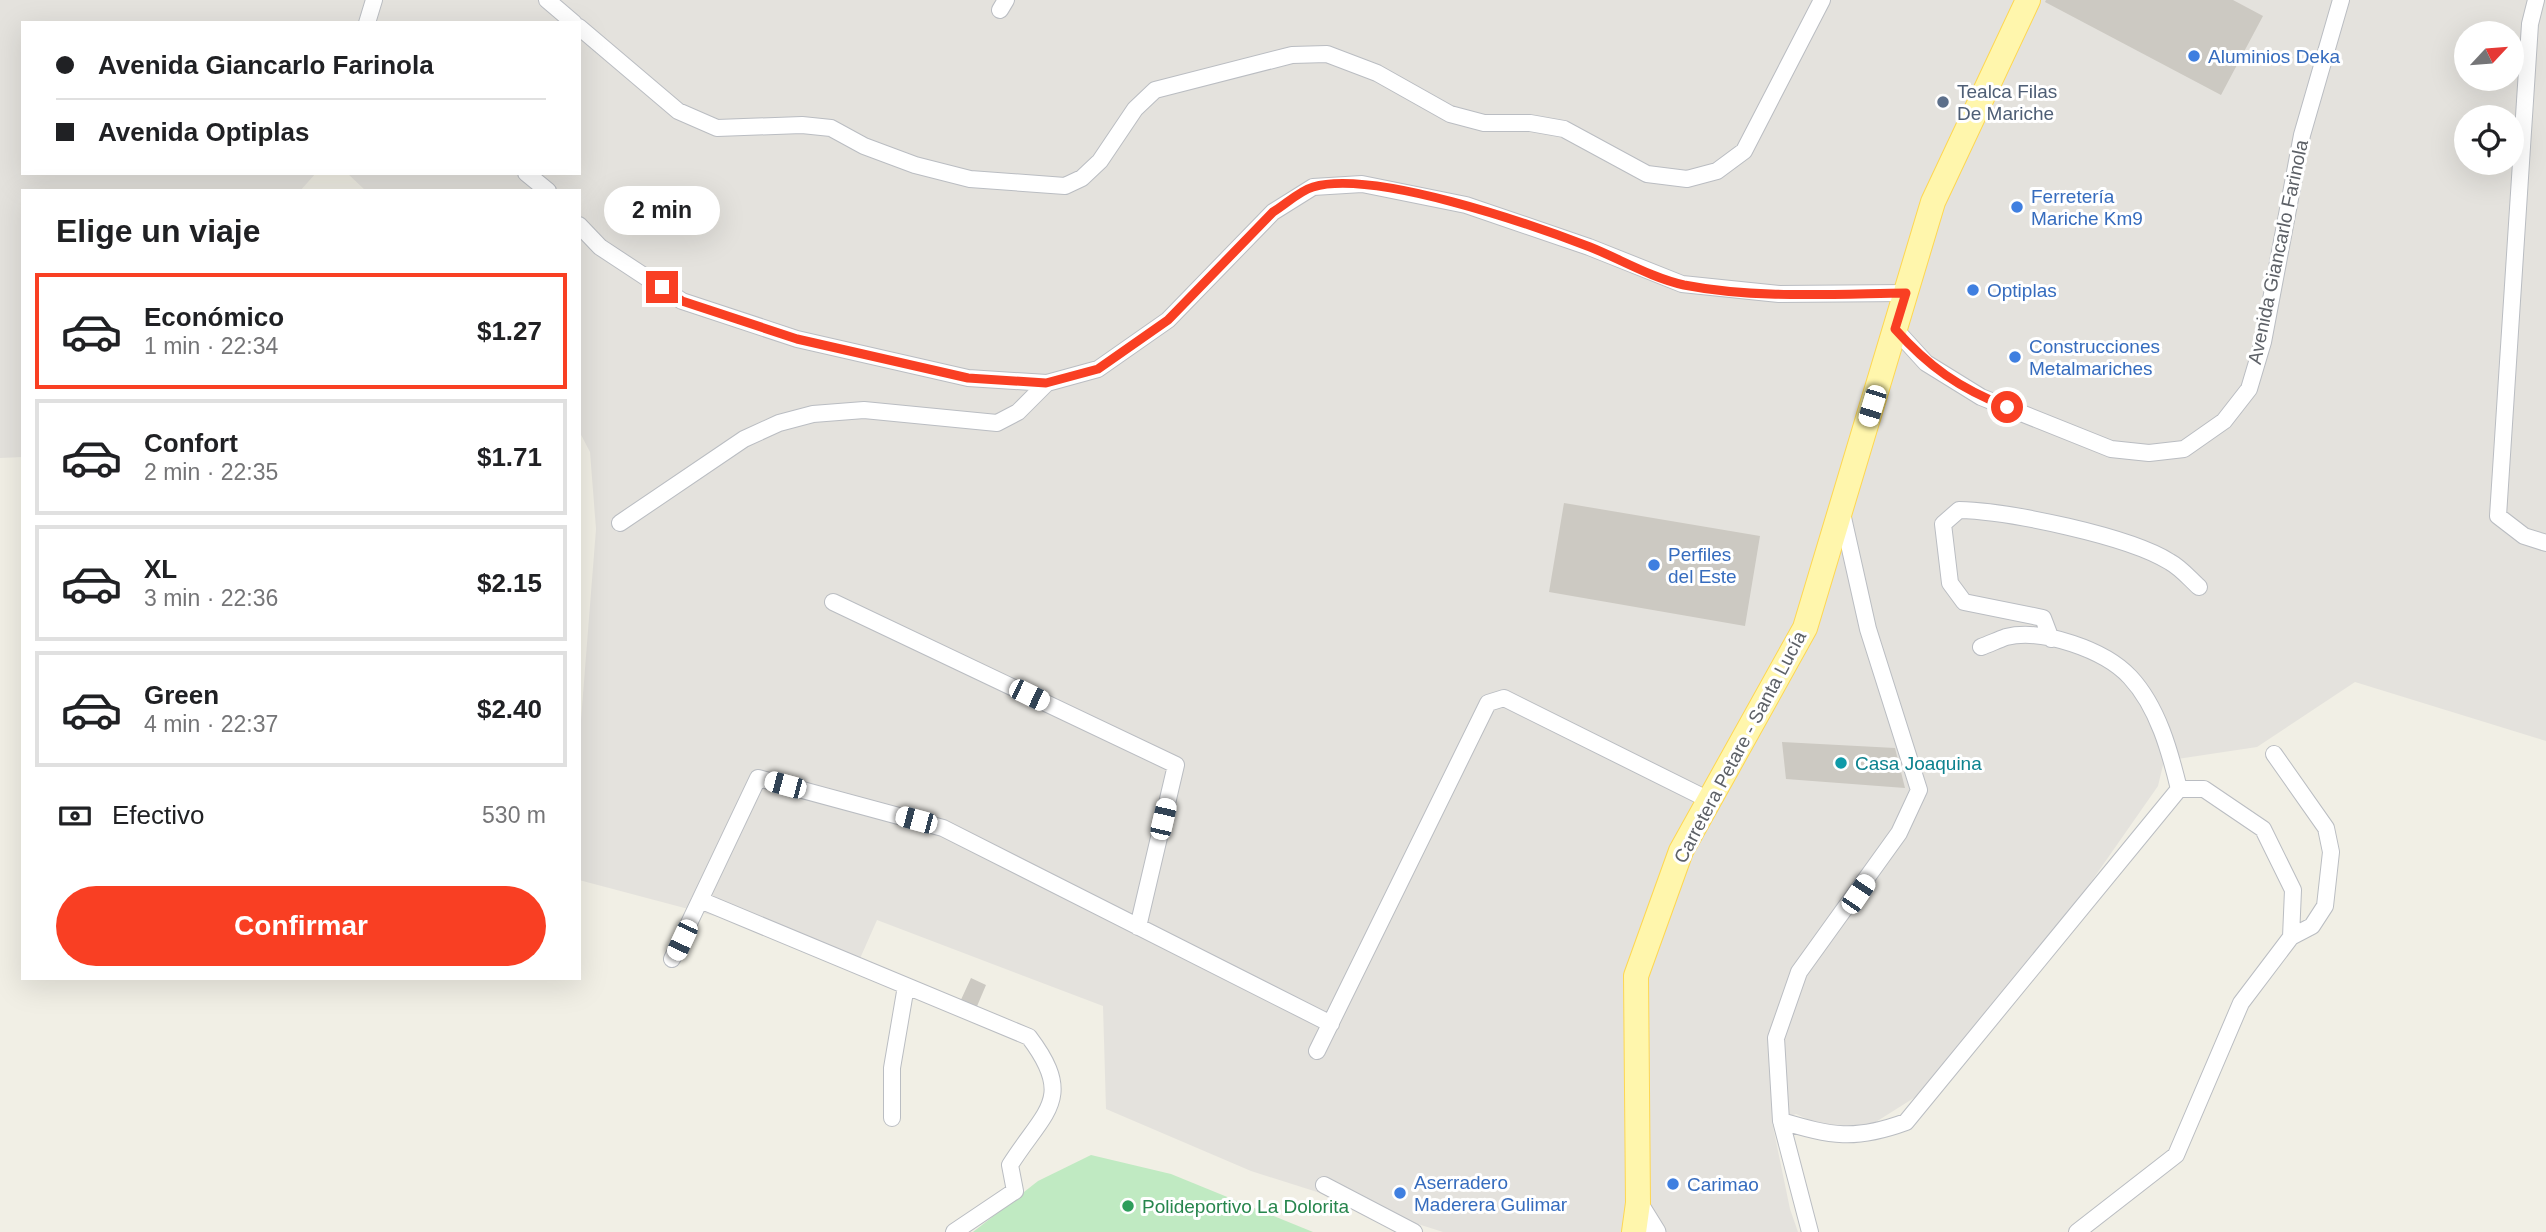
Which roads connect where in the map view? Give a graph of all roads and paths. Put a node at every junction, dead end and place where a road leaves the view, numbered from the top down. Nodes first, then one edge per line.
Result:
1 (374, 0) edge
2 (547, 0) edge
3 (1822, 0) edge
4 (2028, 0) edge
5 (2341, 0) edge
6 (2536, 0) edge
7 (368, 21) edge
8 (572, 21) edge
9 (581, 29) edge
10 (528, 175) edge
11 (546, 189) edge
12 (581, 227) edge
13 (1906, 293) junction
14 (1895, 329) junction
15 (1046, 383) junction
16 (1841, 508) junction
17 (620, 523) dead end
18 (2546, 543) edge
19 (2199, 587) dead end
20 (833, 602) dead end
21 (2052, 639) junction
22 (1981, 647) dead end
23 (2274, 754) dead end
24 (2179, 789) junction
25 (1709, 800) junction
26 (700, 900) junction
27 (1138, 926) junction
28 (2291, 937) junction
29 (672, 959) dead end
30 (906, 986) junction
31 (1331, 1024) junction
32 (1317, 1051) dead end
33 (892, 1118) dead end
34 (1781, 1121) junction
35 (1324, 1185) dead end
36 (1638, 1203) junction
37 (954, 1232) edge
38 (1414, 1232) edge
39 (1633, 1232) edge
40 (1656, 1232) edge
41 (1810, 1232) edge
42 (2077, 1232) edge

1 - 7 street
2 - 8 street
3 - 9 street
4 - 13 main road, Carretera Petare - Santa Lucía
5 - 14 street, Avenida Giancarlo Farinola
6 - 18 street
10 - 11 street
12 - 15 street
13 - 14 main road, Carretera Petare - Santa Lucía
13 - 15 street
14 - 16 main road, Carretera Petare - Santa Lucía
15 - 17 street
16 - 25 main road, Carretera Petare - Santa Lucía
16 - 34 street
19 - 21 street
20 - 27 street
21 - 22 street
21 - 24 street
23 - 28 street
24 - 28 street
24 - 34 street
25 - 31 street
25 - 36 main road, Carretera Petare - Santa Lucía
26 - 27 street
26 - 29 street
26 - 30 street
27 - 31 street
28 - 42 street
30 - 33 street
30 - 37 street
31 - 32 street
34 - 41 street
35 - 38 street
36 - 39 main road, Carretera Petare - Santa Lucía
36 - 40 street

